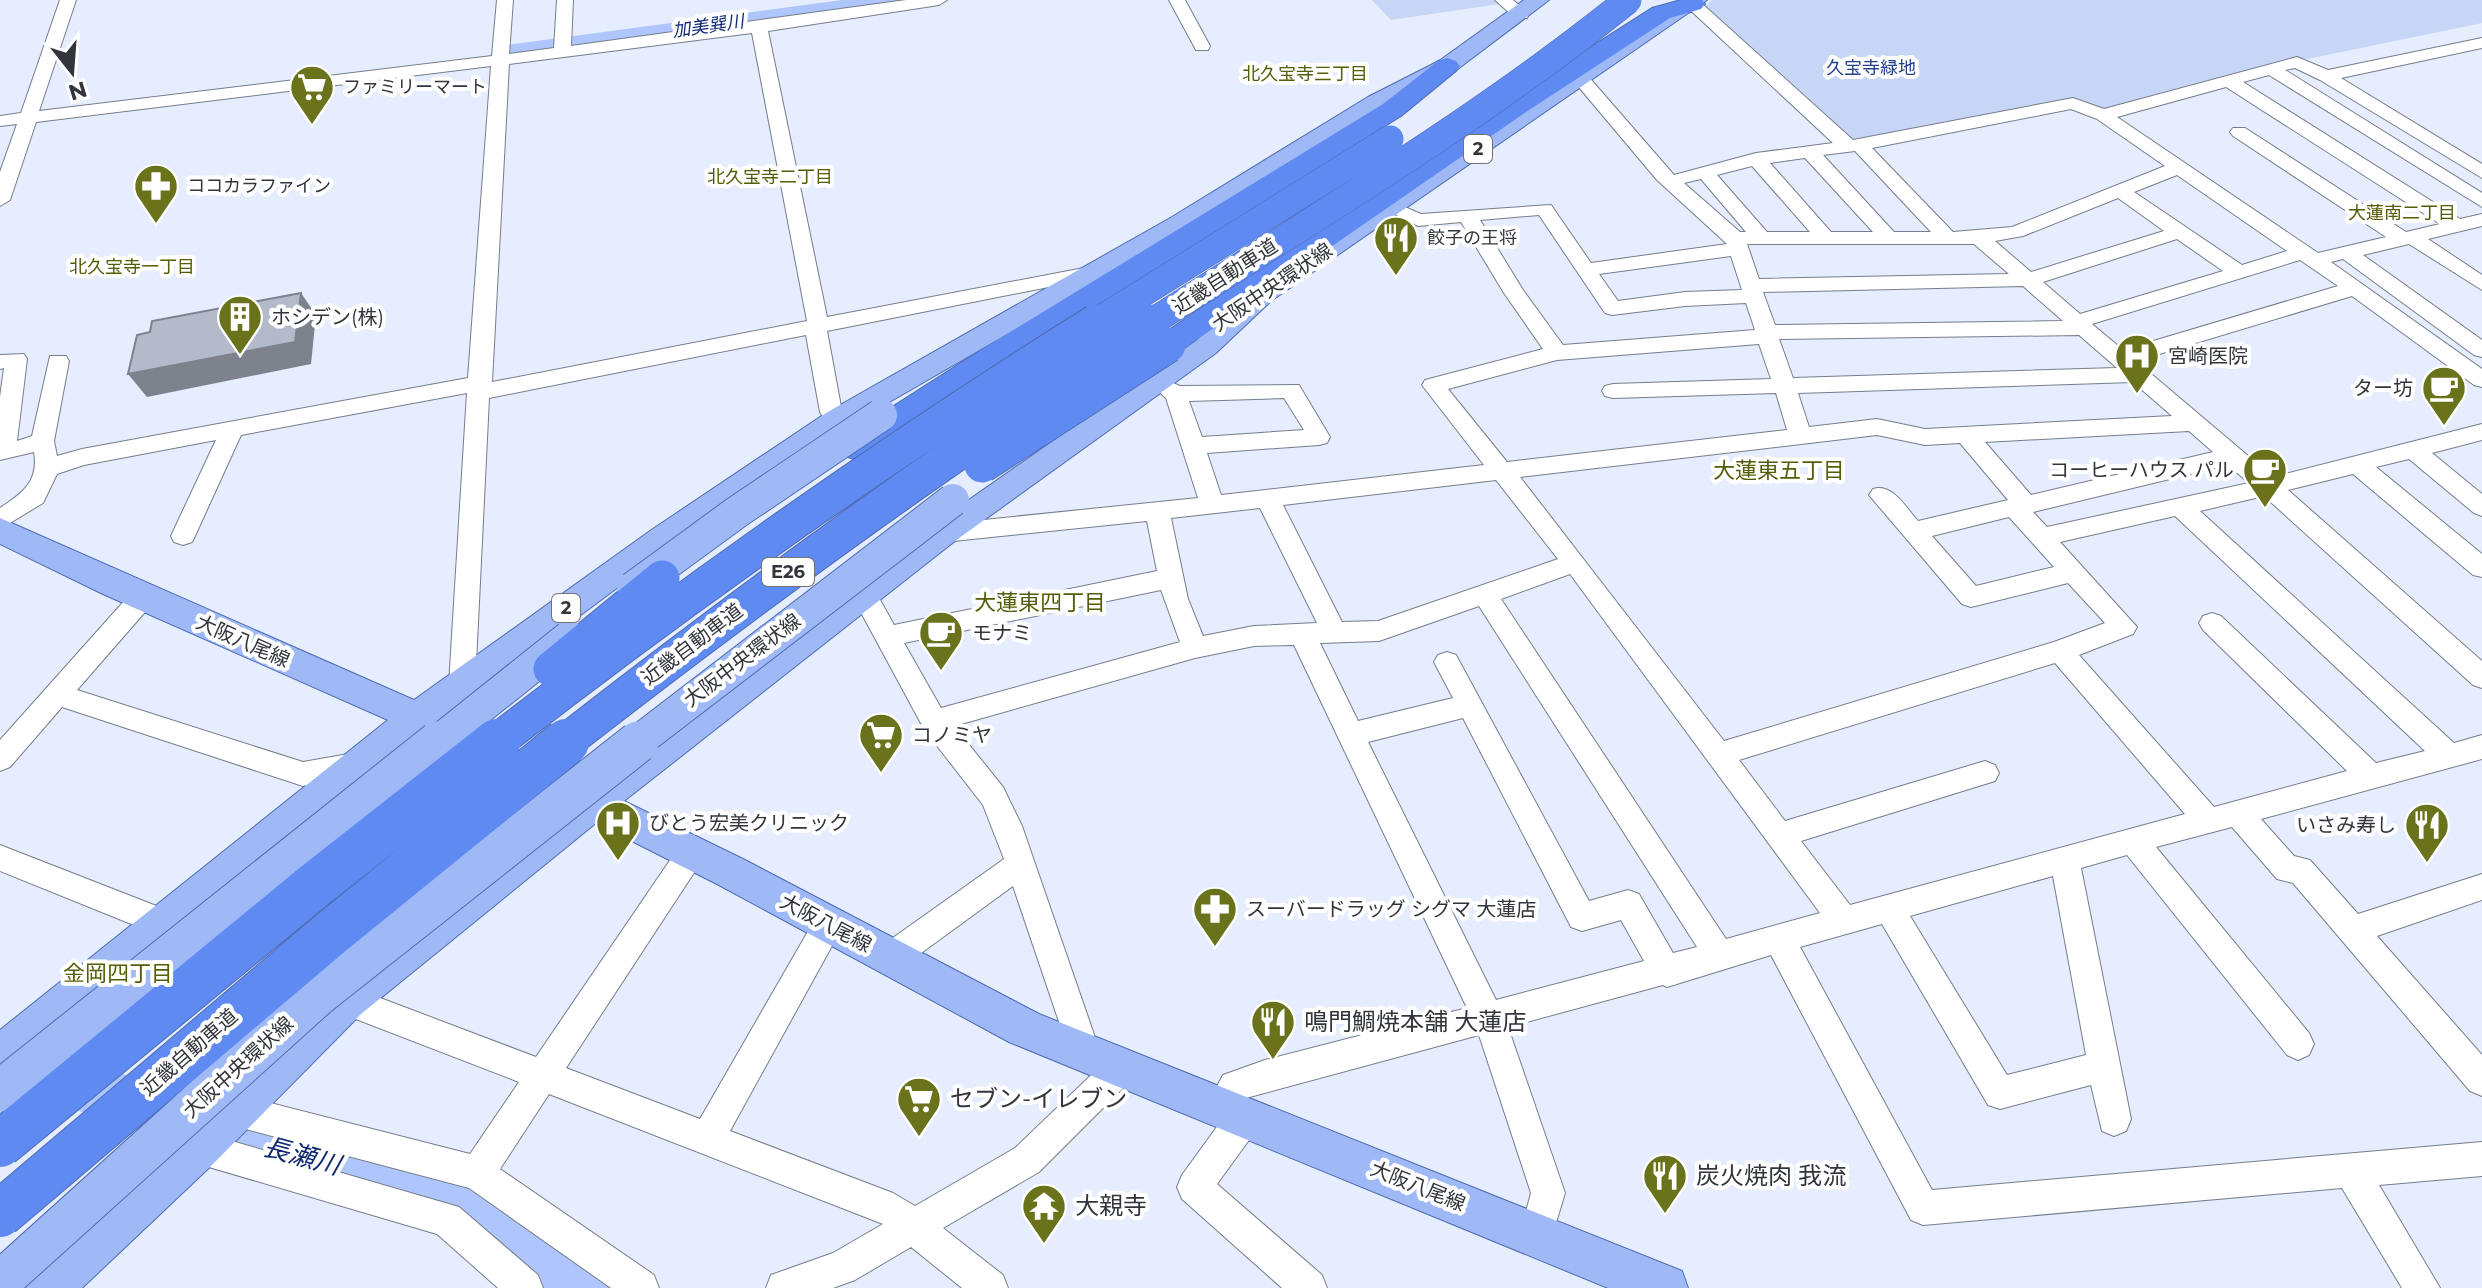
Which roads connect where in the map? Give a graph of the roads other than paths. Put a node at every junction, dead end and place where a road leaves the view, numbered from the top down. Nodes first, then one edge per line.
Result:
1 (68, 0) edge
2 (505, 0) edge
3 (565, 0) edge
4 (939, 0) edge
5 (1177, 0) edge
6 (1587, 0) edge
7 (1628, 0) edge
8 (1654, 0) edge
9 (1694, 2) edge
10 (1521, 5) edge
11 (759, 27) junction
12 (2482, 43) edge
13 (1202, 46) dead end
14 (563, 48) junction
15 (502, 60) junction
16 (1447, 66) junction
17 (2271, 69) junction
18 (2326, 76) junction
19 (1581, 79) junction
20 (2228, 80) junction
21 (1517, 106) junction
22 (2103, 115) junction
23 (28, 116) junction
24 (0, 121) edge
25 (2239, 132) dead end
26 (2372, 132) junction
27 (2328, 144) junction
28 (1854, 145) junction
29 (1810, 152) junction
30 (1756, 159) junction
31 (2177, 168) junction
32 (1704, 171) junction
33 (2482, 172) edge
34 (1671, 181) junction
35 (2120, 191) junction
36 (0, 200) edge
37 (2482, 201) edge
38 (1391, 207) junction
39 (1467, 216) junction
40 (2482, 220) edge
41 (1177, 223) junction
42 (2457, 226) junction
43 (2180, 232) junction
44 (1762, 238) junction
45 (1826, 238) junction
46 (1889, 238) junction
47 (1948, 238) junction
48 (1979, 238) junction
49 (2407, 238) junction
50 (1737, 243) junction
51 (2346, 252) junction
52 (2308, 256) junction
53 (1584, 270) junction
54 (1089, 273) junction
55 (2239, 273) junction
56 (2028, 280) junction
57 (2482, 284) edge
58 (2355, 288) junction
59 (1753, 291) junction
60 (1263, 293) junction
61 (2079, 325) junction
62 (816, 326) junction
63 (1767, 334) junction
64 (2482, 350) edge
65 (1557, 353) junction
66 (2118, 359) junction
67 (58, 361) dead end
68 (0, 362) edge
69 (2136, 375) junction
70 (2482, 380) edge
71 (1785, 384) junction
72 (1167, 388) junction
73 (1613, 391) dead end
74 (480, 393) junction
75 (836, 420) junction
76 (2192, 423) junction
77 (232, 431) junction
78 (2482, 432) edge
79 (1966, 435) junction
80 (1801, 436) junction
81 (43, 441) junction
82 (1193, 446) junction
83 (2413, 450) junction
84 (2231, 456) junction
85 (2357, 464) junction
86 (48, 468) junction
87 (1500, 470) junction
88 (2269, 487) junction
89 (1881, 495) dead end
90 (1267, 497) junction
91 (1212, 504) junction
92 (2178, 505) junction
93 (2020, 506) junction
94 (2482, 507) edge
95 (1157, 510) junction
96 (948, 516) junction
97 (0, 520) edge
98 (0, 530) edge
99 (1912, 532) junction
100 (183, 536) dead end
101 (2041, 537) junction
102 (1575, 563) junction
103 (2482, 568) edge
104 (2073, 572) junction
105 (1171, 578) junction
106 (864, 594) junction
107 (1485, 595) junction
108 (143, 597) junction
109 (2212, 623) dead end
110 (1335, 634) junction
111 (888, 636) junction
112 (1303, 636) junction
113 (1195, 648) junction
114 (2060, 651) junction
115 (1447, 662) dead end
116 (2482, 677) edge
117 (462, 684) junction
118 (57, 695) junction
119 (1470, 705) junction
120 (417, 717) junction
121 (934, 721) junction
122 (1349, 735) junction
123 (2482, 747) edge
124 (1720, 754) junction
125 (2449, 756) junction
126 (0, 759) edge
127 (360, 764) junction
128 (1985, 773) dead end
129 (2371, 777) junction
130 (591, 805) junction
131 (472, 816) junction
132 (2223, 816) junction
133 (1780, 835) junction
134 (2133, 841) junction
135 (691, 853) junction
136 (0, 858) edge
137 (2065, 859) junction
138 (1020, 864) junction
139 (2482, 887) edge
140 (1889, 909) junction
141 (1844, 922) junction
142 (166, 924) junction
143 (829, 924) junction
144 (255, 930) junction
145 (2353, 930) junction
146 (1779, 939) junction
147 (1720, 956) junction
148 (891, 957) junction
149 (1667, 972) junction
150 (346, 1000) junction
151 (1489, 1019) junction
152 (7, 1042) edge
153 (2298, 1044) dead end
154 (1084, 1052) junction
155 (2104, 1066) junction
156 (1121, 1068) junction
157 (544, 1076) junction
158 (2482, 1080) edge
159 (0, 1091) edge
160 (235, 1111) junction
161 (1234, 1113) junction
162 (2114, 1119) dead end
163 (707, 1139) junction
164 (0, 1144) edge
165 (197, 1148) junction
166 (2482, 1159) edge
167 (2350, 1169) junction
168 (477, 1173) junction
169 (0, 1214) edge
170 (911, 1225) junction
171 (1537, 1234) junction
172 (1580, 1254) junction
173 (0, 1282) edge
174 (48, 1288) edge
175 (525, 1288) edge
176 (641, 1288) edge
177 (784, 1288) edge
178 (990, 1288) edge
179 (1309, 1288) edge
180 (1607, 1288) edge
181 (1665, 1288) edge
182 (2422, 1288) edge

1 - 23 street
2 - 15 street
3 - 14 street
4 - 11 street
5 - 13 street
6 - 144 highway, 近畿自動車道 / E26, bridge
7 - 131 highway, 近畿自動車道 / E26, bridge
8 - 21 highway
9 - 19 main road, 大阪中央環状線 / 2
9 - 21 highway
9 - 28 street
10 - 16 main road, 2
11 - 14 street
11 - 62 street
12 - 18 street
14 - 15 street
15 - 23 street
15 - 74 street
16 - 41 main road, 2
16 - 144 highway, bridge
17 - 18 street
17 - 20 street
17 - 26 street
18 - 33 street
19 - 34 street
19 - 38 main road, 大阪中央環状線 / 2
20 - 22 street
20 - 27 street
21 - 131 highway, bridge
22 - 28 street
22 - 31 street
23 - 24 street
23 - 36 street
25 - 49 street
26 - 27 street
26 - 37 street
27 - 42 street
28 - 29 street
28 - 47 street
29 - 30 street
29 - 46 street
30 - 32 street
30 - 45 street
31 - 35 street
31 - 52 street
32 - 34 street
32 - 44 street
34 - 50 street
35 - 43 street
35 - 48 street
38 - 39 street
38 - 60 main road, 大阪中央環状線 / 2
39 - 53 street
39 - 65 street
40 - 42 street
41 - 54 main road, 2
41 - 159 main road, 2, bridge
42 - 49 street
43 - 55 street
43 - 56 street
44 - 45 street
44 - 50 street
45 - 46 street
46 - 47 street
47 - 48 street
48 - 56 street
49 - 51 street
49 - 57 street
50 - 53 street
50 - 59 street
51 - 52 street
51 - 64 street
52 - 55 street
52 - 58 street
53 - 59 street
54 - 62 street
54 - 75 main road, 2
55 - 61 street
56 - 59 street
56 - 61 street
58 - 66 street
58 - 70 street
59 - 63 street
60 - 72 main road
60 - 96 main road, 大阪中央環状線 / 2
61 - 63 street
61 - 66 street
62 - 74 street
62 - 75 street
63 - 65 street
63 - 71 street
65 - 87 street
66 - 69 street
67 - 81 street
68 - 81 street
69 - 71 street
69 - 76 street
71 - 73 street
71 - 80 street
72 - 82 street
72 - 82 street
72 - 96 main road
74 - 77 street
74 - 117 street
75 - 117 main road, 2
76 - 79 street
76 - 84 street
77 - 86 street
77 - 100 street
78 - 83 street
79 - 80 street
79 - 93 street
80 - 87 street
81 - 86 street
82 - 91 street
83 - 85 street
83 - 94 street
84 - 88 street
84 - 93 street
85 - 88 street
85 - 103 street
86 - 97 street
87 - 90 street
87 - 102 street
88 - 92 street
88 - 116 street
89 - 99 street
90 - 91 street
90 - 110 street
91 - 95 street
92 - 101 street
92 - 125 street
93 - 99 street
93 - 101 street
95 - 96 street
95 - 105 street
96 - 106 main road
96 - 173 main road, 大阪中央環状線 / 2, bridge
98 - 108 main road, 大阪八尾線
99 - 104 street
101 - 104 street
102 - 107 street
102 - 124 street
104 - 114 street
105 - 111 street
105 - 113 street
106 - 111 street
106 - 130 main road
107 - 110 street
107 - 147 street
108 - 118 street
108 - 120 main road, 大阪八尾線
109 - 129 street
110 - 112 street
111 - 121 street
112 - 113 street
112 - 122 street
113 - 121 street
114 - 124 street
114 - 132 street
115 - 119 street
117 - 120 main road, 2
118 - 126 street
118 - 127 street
119 - 122 street
119 - 149 street
120 - 127 main road, 2
120 - 130 main road, 大阪八尾線
121 - 138 street
122 - 151 street
123 - 125 street
124 - 133 street
125 - 129 street
127 - 142 main road, 2
128 - 133 street
129 - 132 street
130 - 135 main road, 大阪八尾線
130 - 150 main road
131 - 169 highway, 近畿自動車道 / E26, bridge
132 - 134 street
132 - 145 street
133 - 141 street
134 - 137 street
134 - 153 street
135 - 143 main road, 大阪八尾線
135 - 157 street
136 - 142 street
137 - 140 street
137 - 155 street
138 - 148 street
138 - 154 street
139 - 145 street
140 - 141 street
140 - 155 street
141 - 146 street
142 - 152 main road, 2
143 - 148 main road, 大阪八尾線
143 - 163 street
144 - 164 highway, 近畿自動車道 / E26, bridge
145 - 158 street
146 - 147 street
146 - 167 street
147 - 149 street
148 - 154 main road, 大阪八尾線
149 - 151 street
150 - 157 street
150 - 160 main road
151 - 161 street
151 - 171 street
154 - 156 main road, 大阪八尾線
155 - 162 street
156 - 161 main road, 大阪八尾線
156 - 170 street
157 - 163 street
157 - 168 street
160 - 165 main road
160 - 168 street
161 - 171 main road, 大阪八尾線
161 - 179 street
163 - 170 street
165 - 174 main road
165 - 175 street
166 - 167 street
167 - 182 street
168 - 176 street
170 - 177 street
170 - 178 street
171 - 172 main road, 大阪八尾線
172 - 180 street
172 - 181 main road, 大阪八尾線

